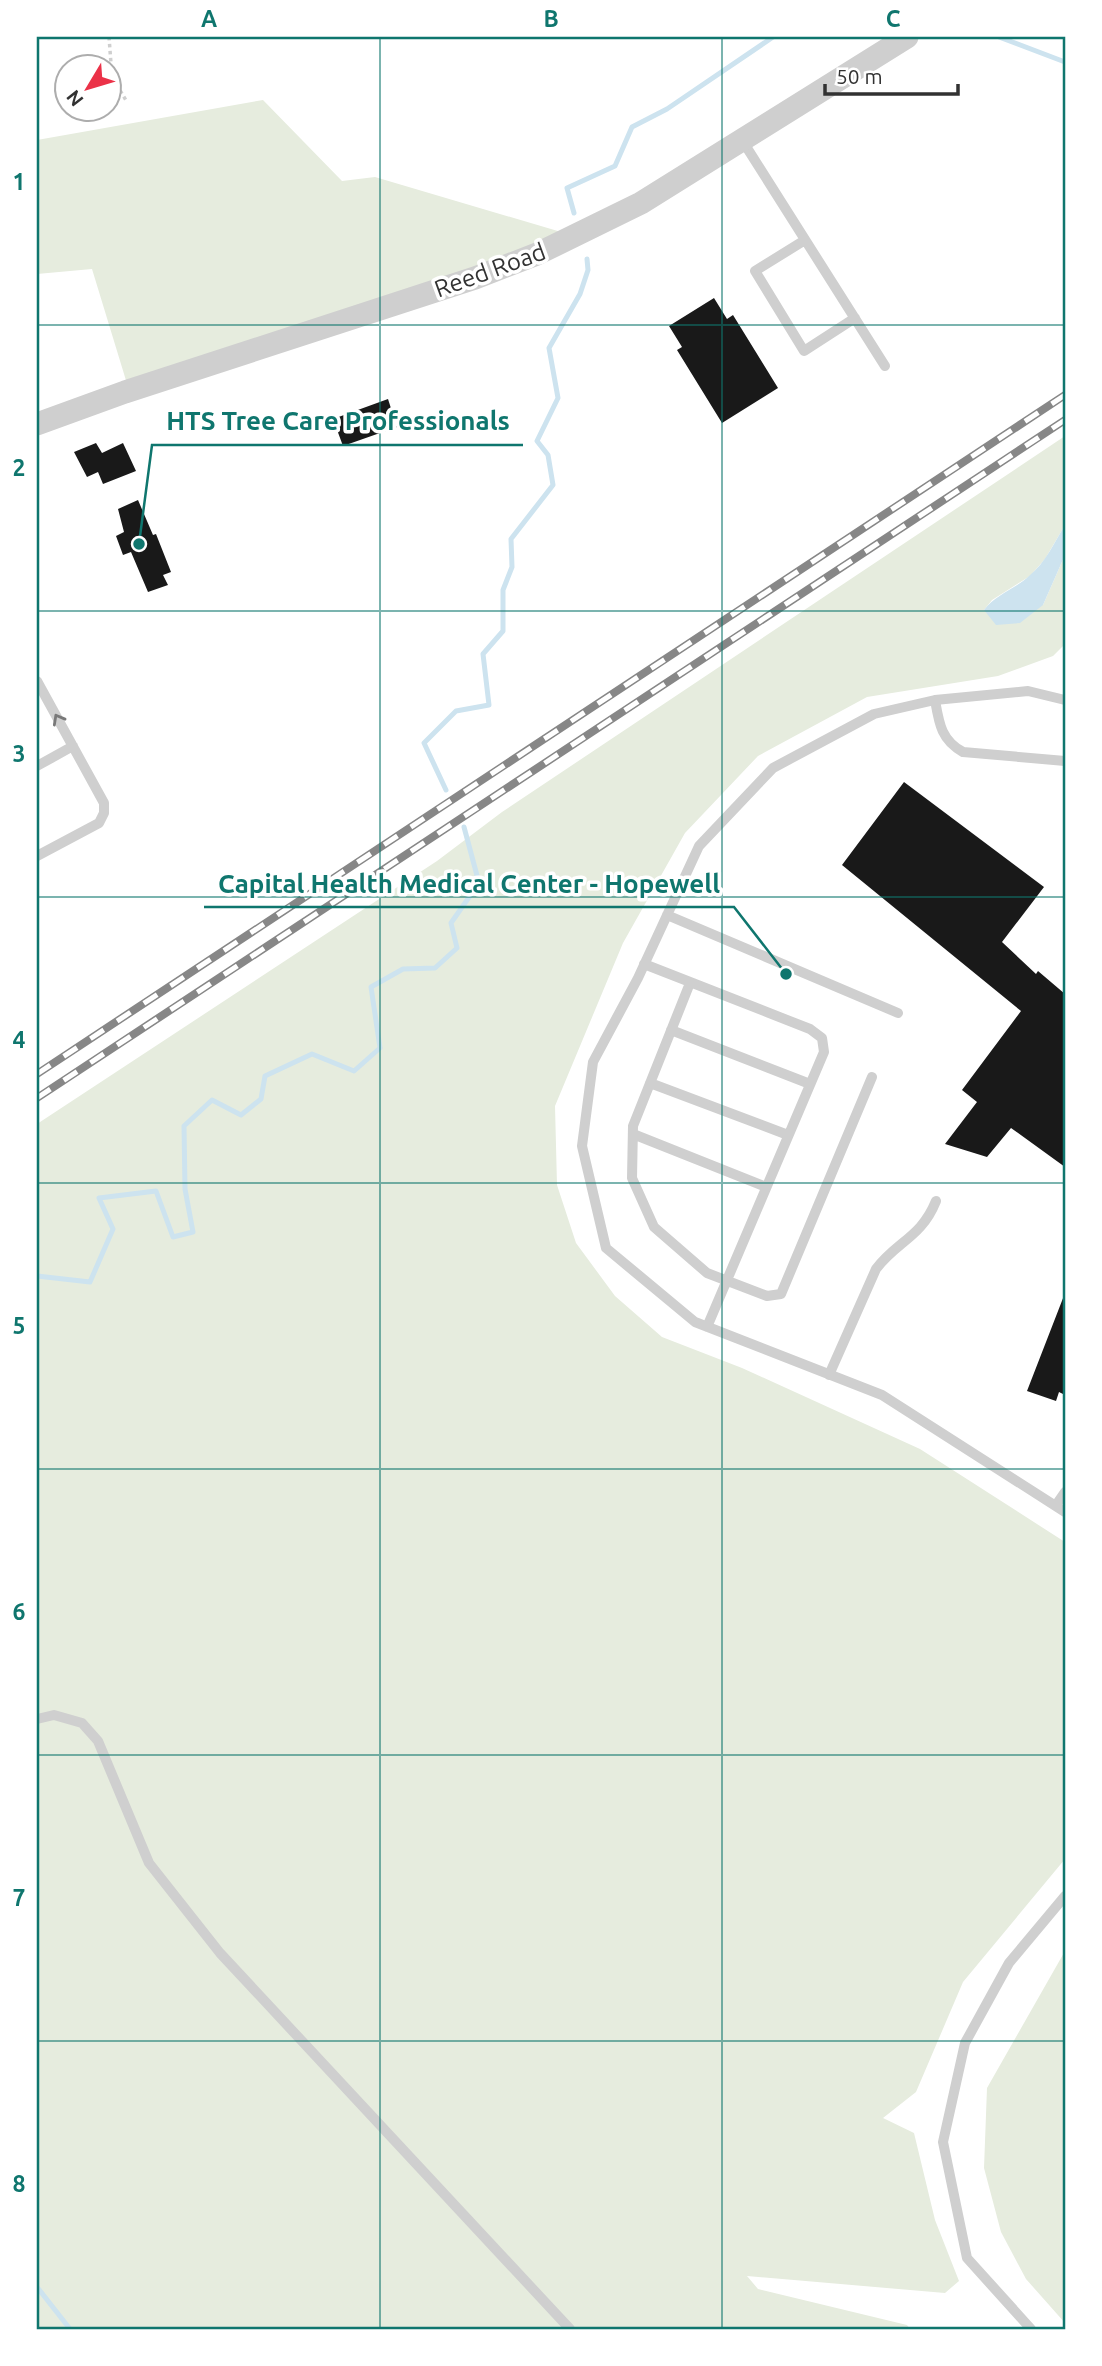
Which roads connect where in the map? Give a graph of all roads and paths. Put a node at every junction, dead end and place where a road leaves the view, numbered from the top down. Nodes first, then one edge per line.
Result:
1 (109, 37) edge
2 (907, 37) edge
3 (127, 102) dead end
4 (741, 139) junction
5 (805, 240) junction
6 (855, 318) junction
7 (885, 366) dead end
8 (37, 424) edge
9 (37, 681) edge
10 (935, 700) junction
11 (1065, 700) edge
12 (73, 747) junction
13 (1065, 761) edge
14 (37, 766) edge
15 (37, 856) edge
16 (667, 915) junction
17 (644, 964) junction
18 (690, 982) junction
19 (898, 1013) dead end
20 (671, 1030) junction
21 (872, 1077) dead end
22 (650, 1083) junction
23 (810, 1084) junction
24 (633, 1134) junction
25 (788, 1135) junction
26 (766, 1187) junction
27 (936, 1201) dead end
28 (726, 1280) junction
29 (707, 1327) junction
30 (829, 1375) junction
31 (1065, 1492) edge
32 (1056, 1505) junction
33 (1065, 1512) edge
34 (37, 1719) edge
35 (1065, 1896) edge
36 (570, 2329) edge
37 (1031, 2329) edge

1 - 3 path
2 - 4 street, Reed Road
4 - 5 lane
4 - 8 street, Reed Road
5 - 6 lane
5 - 6 lane
6 - 7 lane
12 -> 9 lane
10 - 11 lane
10 - 13 lane
10 - 16 lane
12 - 14 lane
12 - 15 lane
16 - 17 lane
16 - 19 lane
17 - 18 lane
17 - 29 lane
18 - 20 lane
18 - 23 lane
20 - 22 lane
20 - 23 lane
21 - 28 lane
22 - 24 lane
22 - 25 lane
23 - 25 lane
24 - 26 lane
24 - 28 lane
25 - 26 lane
26 - 28 lane
27 - 30 lane
28 - 29 lane
29 - 30 lane
30 - 32 lane
31 - 32 lane
32 - 33 lane
34 - 36 lane
35 - 37 lane

